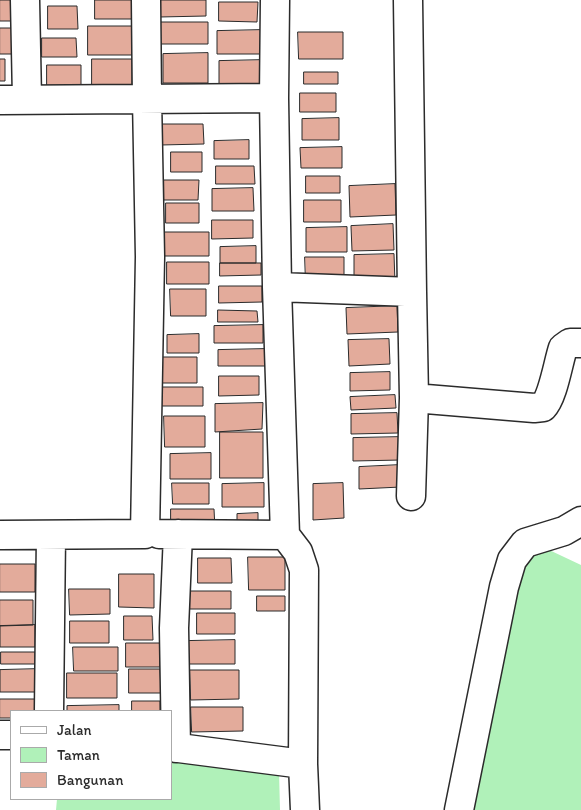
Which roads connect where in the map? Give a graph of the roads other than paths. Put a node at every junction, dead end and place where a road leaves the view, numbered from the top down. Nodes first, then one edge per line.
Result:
1 (25, 0) edge
2 (146, 0) edge
3 (275, 0) edge
4 (408, 0) edge
5 (147, 98) junction
6 (274, 98) junction
7 (27, 99) junction
8 (0, 100) edge
9 (277, 287) junction
10 (412, 292) junction
11 (581, 343) edge
12 (414, 398) junction
13 (411, 496) dead end
14 (581, 521) edge
15 (146, 534) junction
16 (178, 534) junction
17 (0, 535) edge
18 (51, 535) junction
19 (285, 535) junction
20 (49, 710) edge
21 (174, 747) edge
22 (303, 764) junction
23 (305, 810) edge
24 (459, 810) edge

1 - 7 street
2 - 5 street
3 - 6 street
4 - 10 street
5 - 6 street
5 - 7 street
5 - 15 street
6 - 9 street
7 - 8 street
9 - 10 street
9 - 19 street
10 - 12 street
11 - 12 street
12 - 13 street
14 - 24 street
15 - 16 street
15 - 18 street
16 - 19 street
16 - 21 street
17 - 18 street
18 - 20 street
19 - 22 street
21 - 22 street
22 - 23 street

